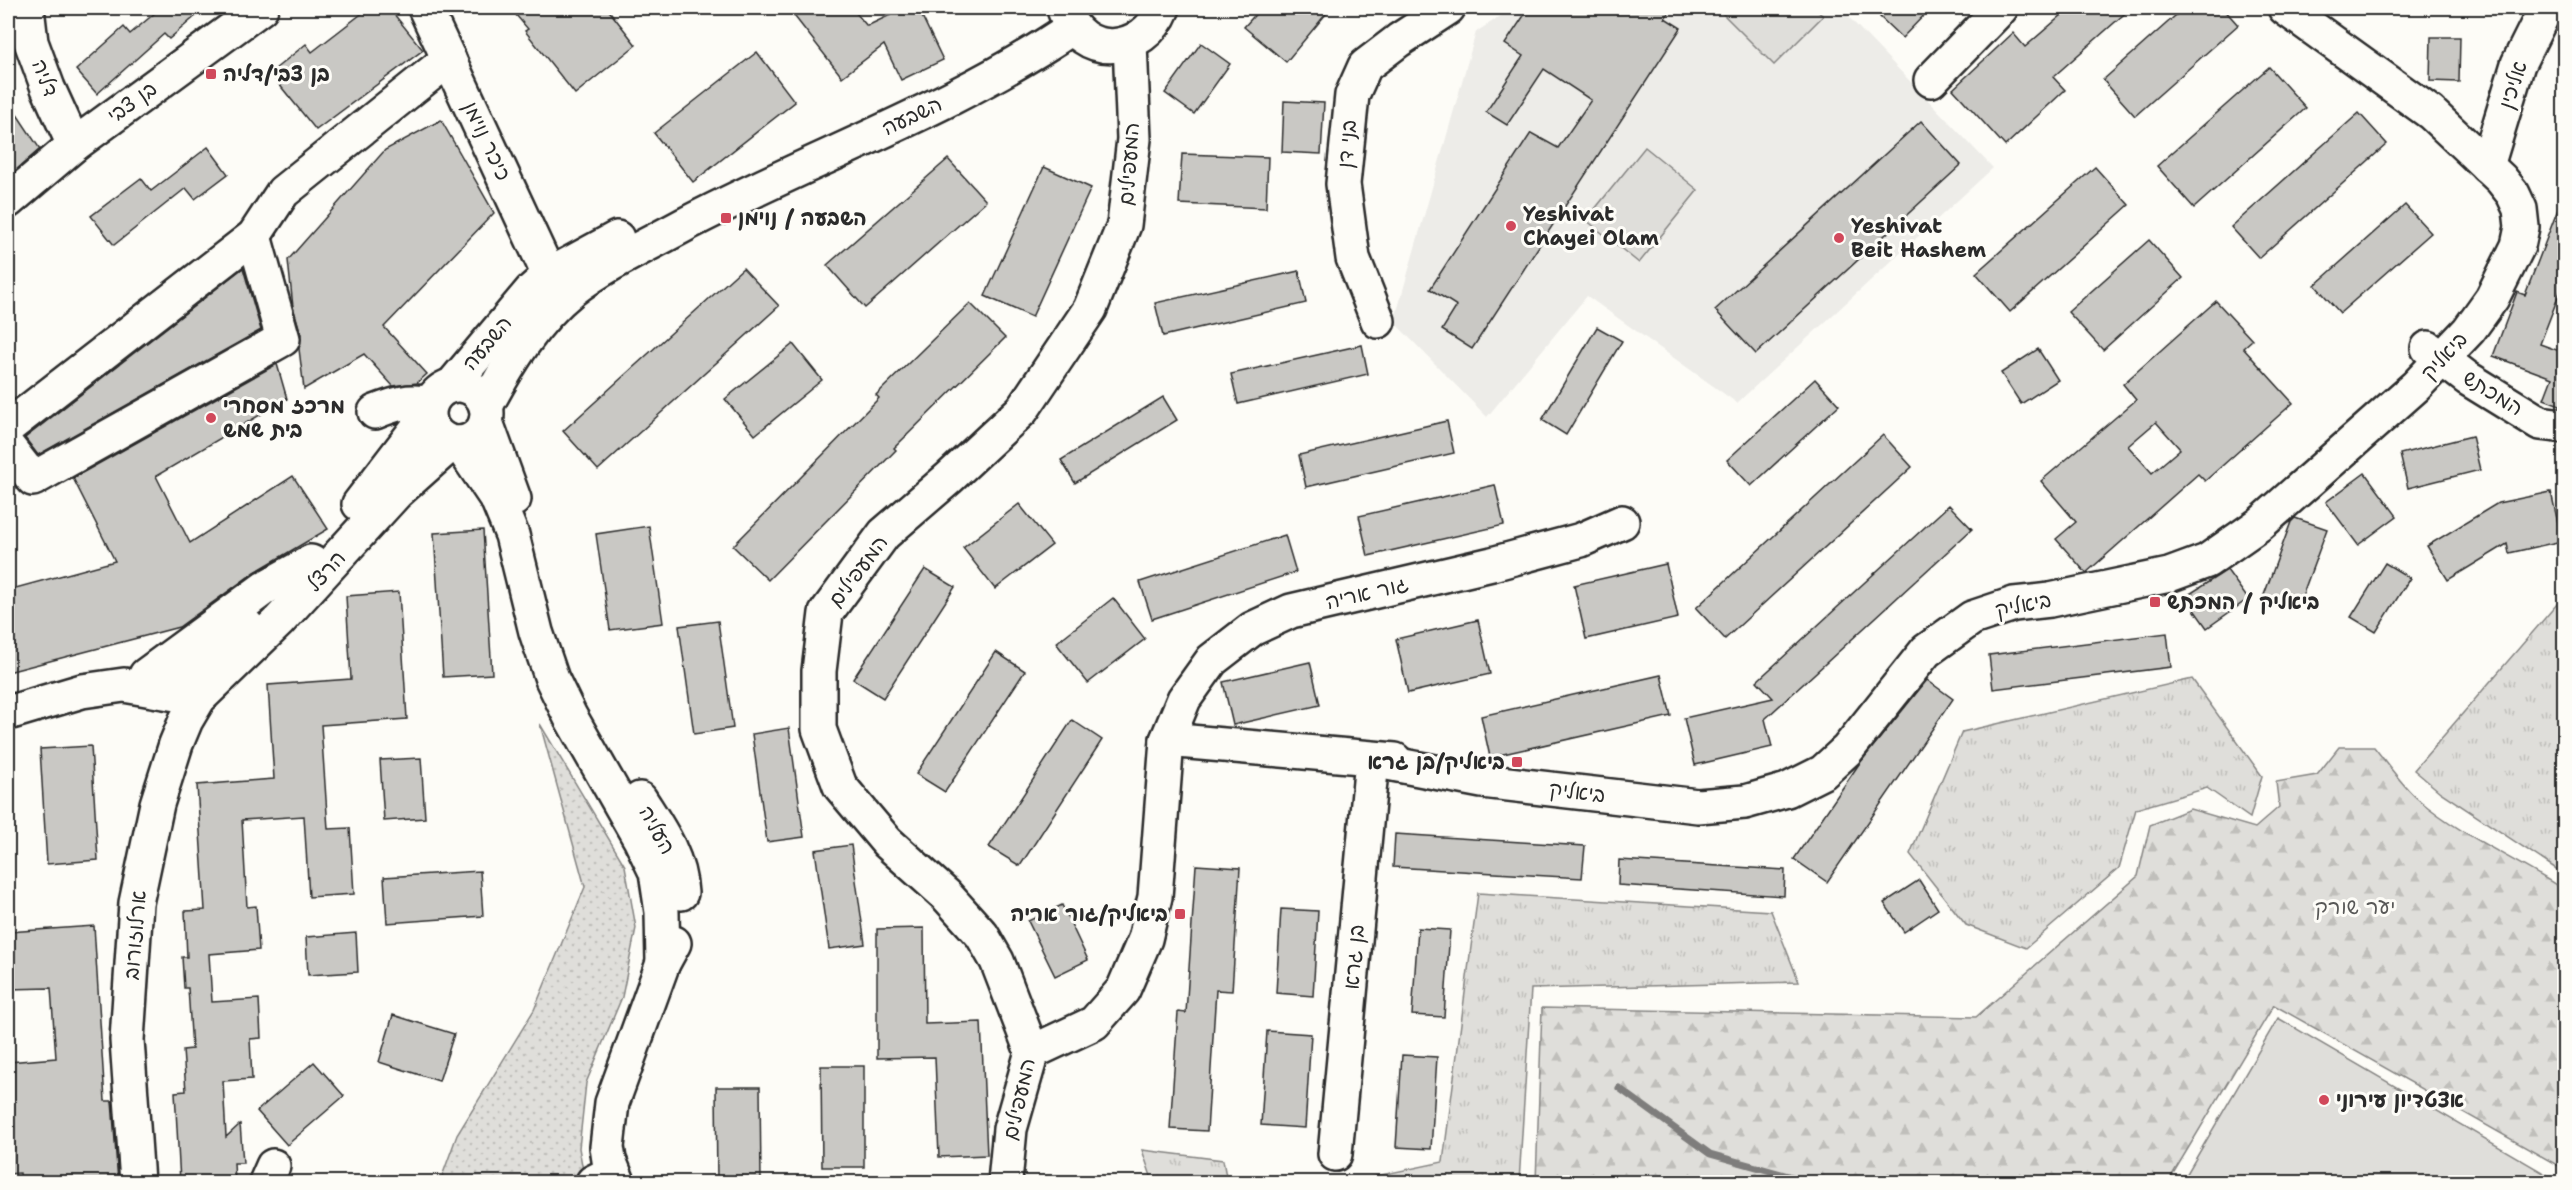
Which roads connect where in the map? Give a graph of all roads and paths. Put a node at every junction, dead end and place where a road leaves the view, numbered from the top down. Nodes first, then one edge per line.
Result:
1 (27, 8) edge
2 (261, 8) edge
3 (425, 8) edge
4 (1163, 8) edge
5 (1448, 8) edge
6 (2001, 8) edge
7 (2285, 8) edge
8 (2546, 8) edge
9 (1068, 17) edge
10 (1130, 43) junction
11 (449, 59) junction
12 (1931, 80) dead end
13 (74, 145) junction
14 (2487, 166) junction
15 (745, 193) junction
16 (8, 201) edge
17 (254, 236) junction
18 (549, 275) junction
19 (1378, 321) dead end
20 (2435, 353) junction
21 (437, 401) junction
22 (375, 412) dead end
23 (486, 414) junction
24 (2565, 426) edge
25 (8, 427) edge
26 (455, 443) junction
27 (8, 447) edge
28 (1622, 522) dead end
29 (536, 632) junction
30 (147, 677) junction
31 (199, 699) junction
32 (8, 713) edge
33 (1167, 740) junction
34 (1372, 760) junction
35 (1032, 1052) junction
36 (1335, 1154) dead end
37 (608, 1179) edge
38 (137, 1182) edge
39 (1005, 1182) edge

1 - 13 street, דליה
2 - 13 street, בן צבי
3 - 11 street, כיכר נוימן
4 - 10 street
5 - 19 street, בני דן
6 - 12 street
7 - 14 street, ביאליק
8 - 14 street, אליכין
9 - 10 street
9 - 15 street, השבעה
10 - 35 street, המעפילים
11 - 17 street
11 - 18 street, כיכר נוימן
13 - 16 street, בן צבי
14 - 20 street, ביאליק
15 - 18 street, השבעה
15 - 23 street, השבעה
17 - 25 street
17 - 27 street
18 - 21 street, השבעה
20 - 24 street, המכתש
20 - 34 street, ביאליק
21 - 22 street
21 - 23 street
21 - 26 street
21 - 30 street, הרצל
23 - 26 street
23 - 29 street, העליה
26 - 29 street, העליה
26 - 31 street, הרצל
28 - 33 street, גור אריה
29 - 37 street, העליה
30 - 31 street, הרצל
30 - 31 street
30 - 32 street, הרצל
31 - 38 street, ארלוזורוב
33 - 34 street, ביאליק
33 - 35 street
34 - 36 street, בן גרא
35 - 39 street, המעפילים

